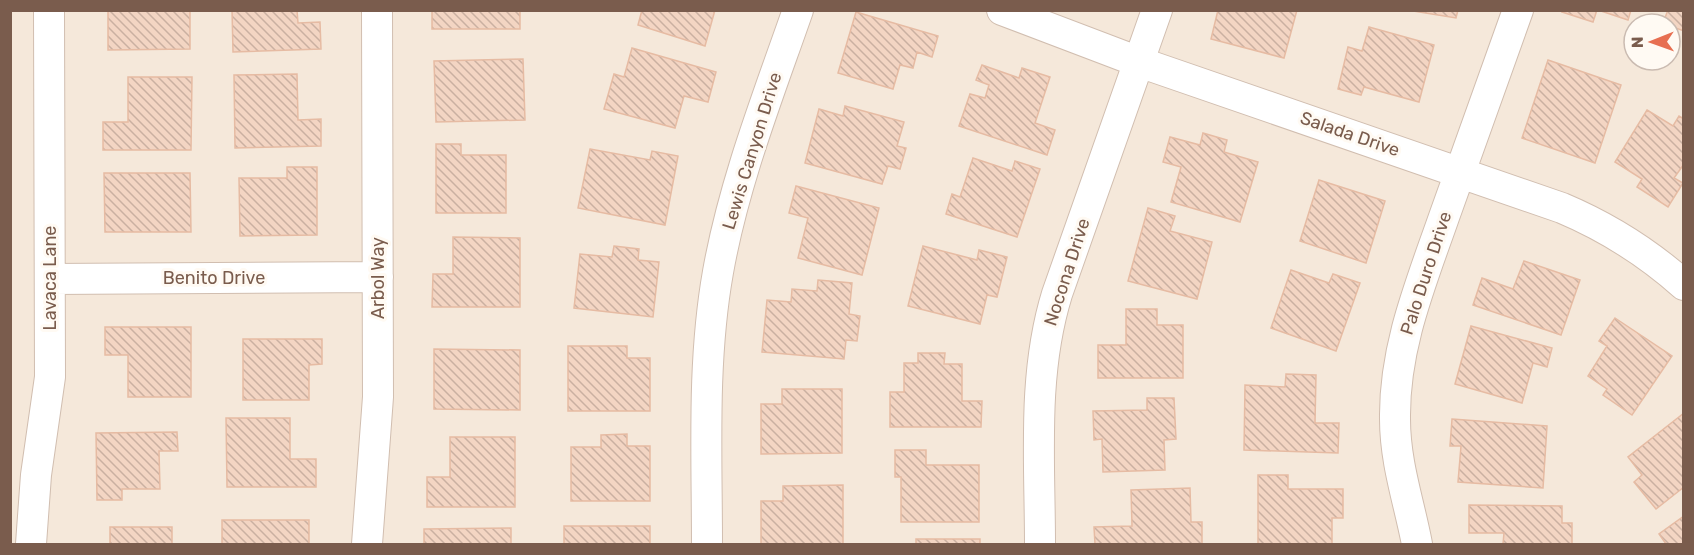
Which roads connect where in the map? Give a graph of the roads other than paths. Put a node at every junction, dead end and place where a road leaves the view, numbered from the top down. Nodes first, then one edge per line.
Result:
1 (49, 10) edge
2 (377, 10) edge
3 (798, 10) edge
4 (1002, 10) edge
5 (1157, 10) edge
6 (1518, 10) edge
7 (1139, 62) junction
8 (1460, 171) junction
9 (378, 277) junction
10 (50, 279) junction
11 (1683, 285) edge
12 (31, 544) edge
13 (367, 544) edge
14 (707, 544) edge
15 (1041, 544) edge
16 (1417, 544) edge

1 - 10 street, Lavaca Lane
2 - 9 street, Arbol Way
3 - 14 street, Lewis Canyon Drive
4 - 7 street, Salada Drive
5 - 7 street, Nocona Drive
6 - 8 street, Palo Duro Drive
7 - 8 street, Salada Drive
7 - 15 street, Nocona Drive
8 - 11 street, Salada Drive
8 - 16 street, Palo Duro Drive
9 - 10 street, Benito Drive
9 - 13 street, Arbol Way
10 - 12 street, Lavaca Lane

